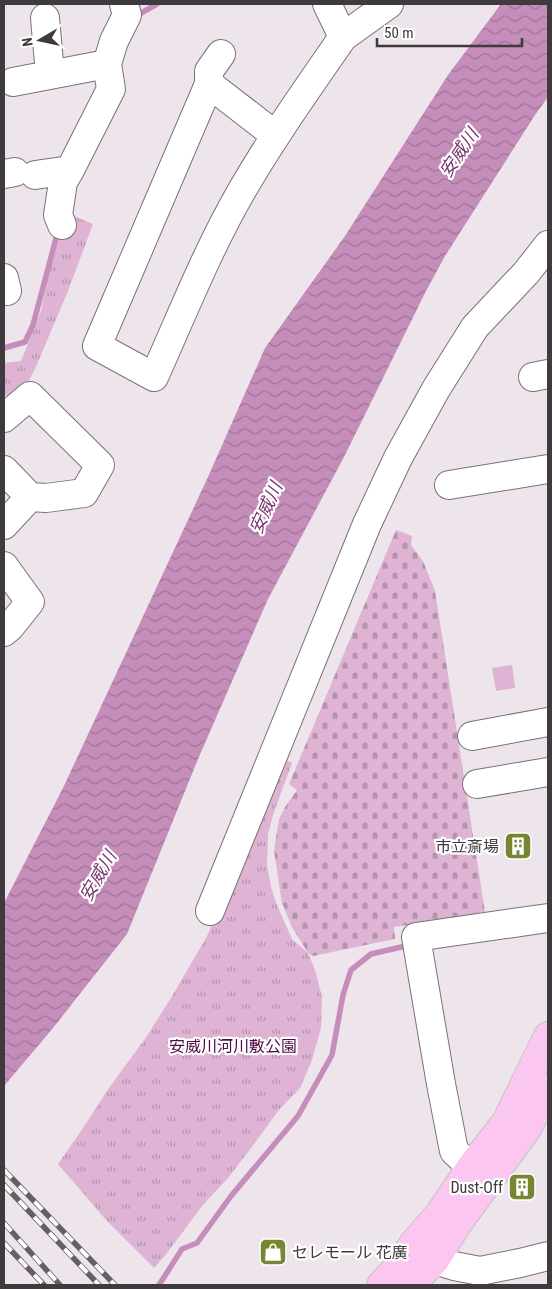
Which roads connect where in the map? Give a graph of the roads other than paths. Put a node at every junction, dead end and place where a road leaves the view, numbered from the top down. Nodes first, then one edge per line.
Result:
1 (124, 4) edge
2 (328, 4) edge
3 (388, 4) edge
4 (45, 18) dead end
5 (342, 37) junction
6 (221, 54) dead end
7 (106, 64) junction
8 (50, 74) junction
9 (13, 82) dead end
10 (209, 84) junction
11 (275, 135) junction
12 (70, 170) junction
13 (18, 173) edge
14 (60, 220) dead end
15 (548, 245) edge
16 (4, 418) edge
17 (548, 469) edge
18 (4, 470) edge
19 (449, 485) dead end
20 (30, 497) junction
21 (4, 525) edge
22 (4, 566) edge
23 (4, 632) edge
24 (548, 722) edge
25 (472, 736) dead end
26 (548, 772) edge
27 (477, 784) dead end
28 (210, 912) dead end
29 (548, 918) edge
30 (548, 1036) edge
31 (548, 1088) edge
32 (480, 1174) junction
33 (424, 1251) junction
34 (548, 1256) edge
35 (381, 1285) edge
36 (411, 1285) edge

1 - 7 street
2 - 5 street
3 - 5 street
4 - 8 street
5 - 11 street
6 - 10 street
7 - 8 street
7 - 12 street
8 - 9 street
10 - 11 street
10 - 11 street
12 - 13 street
12 - 14 street
15 - 28 street
16 - 20 street
17 - 19 street
18 - 20 street
20 - 21 street
22 - 23 street
24 - 25 street
26 - 27 street
29 - 32 street
30 - 32 main road
31 - 32 main road
32 - 33 main road
33 - 34 street
33 - 35 main road
33 - 36 main road

